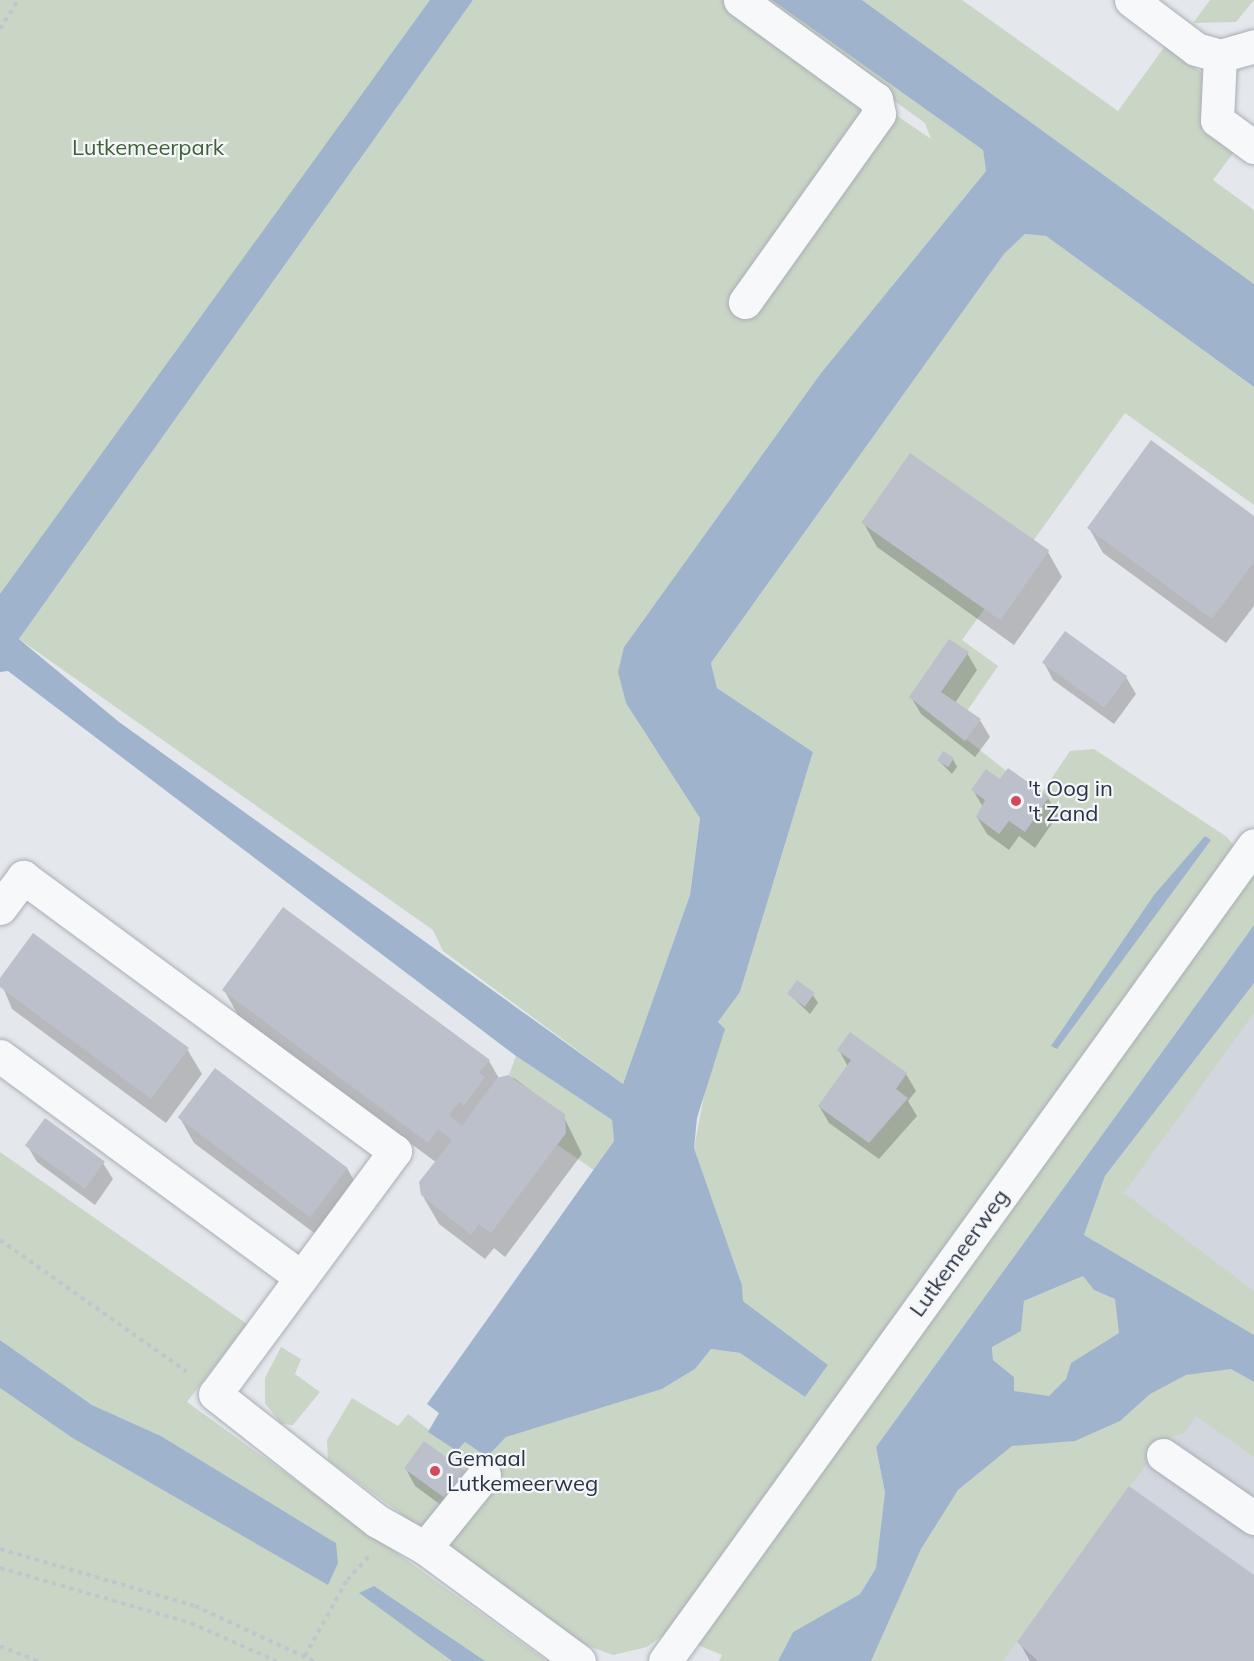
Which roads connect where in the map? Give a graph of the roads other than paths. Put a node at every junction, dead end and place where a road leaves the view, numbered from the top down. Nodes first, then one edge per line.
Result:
1 (740, 0) edge
2 (1131, 0) edge
3 (1253, 43) edge
4 (1221, 56) junction
5 (1254, 147) edge
6 (745, 302) dead end
7 (1254, 845) edge
8 (0, 908) edge
9 (0, 1056) edge
10 (301, 1277) junction
11 (1164, 1455) dead end
12 (484, 1475) dead end
13 (1254, 1518) edge
14 (411, 1540) junction
15 (579, 1661) edge
16 (664, 1661) edge

1 - 6 street
2 - 4 street
3 - 4 street
4 - 5 street
7 - 16 street, Lutkemeerweg
8 - 10 street
9 - 10 street
10 - 14 street
11 - 13 street
12 - 14 street
14 - 15 street

